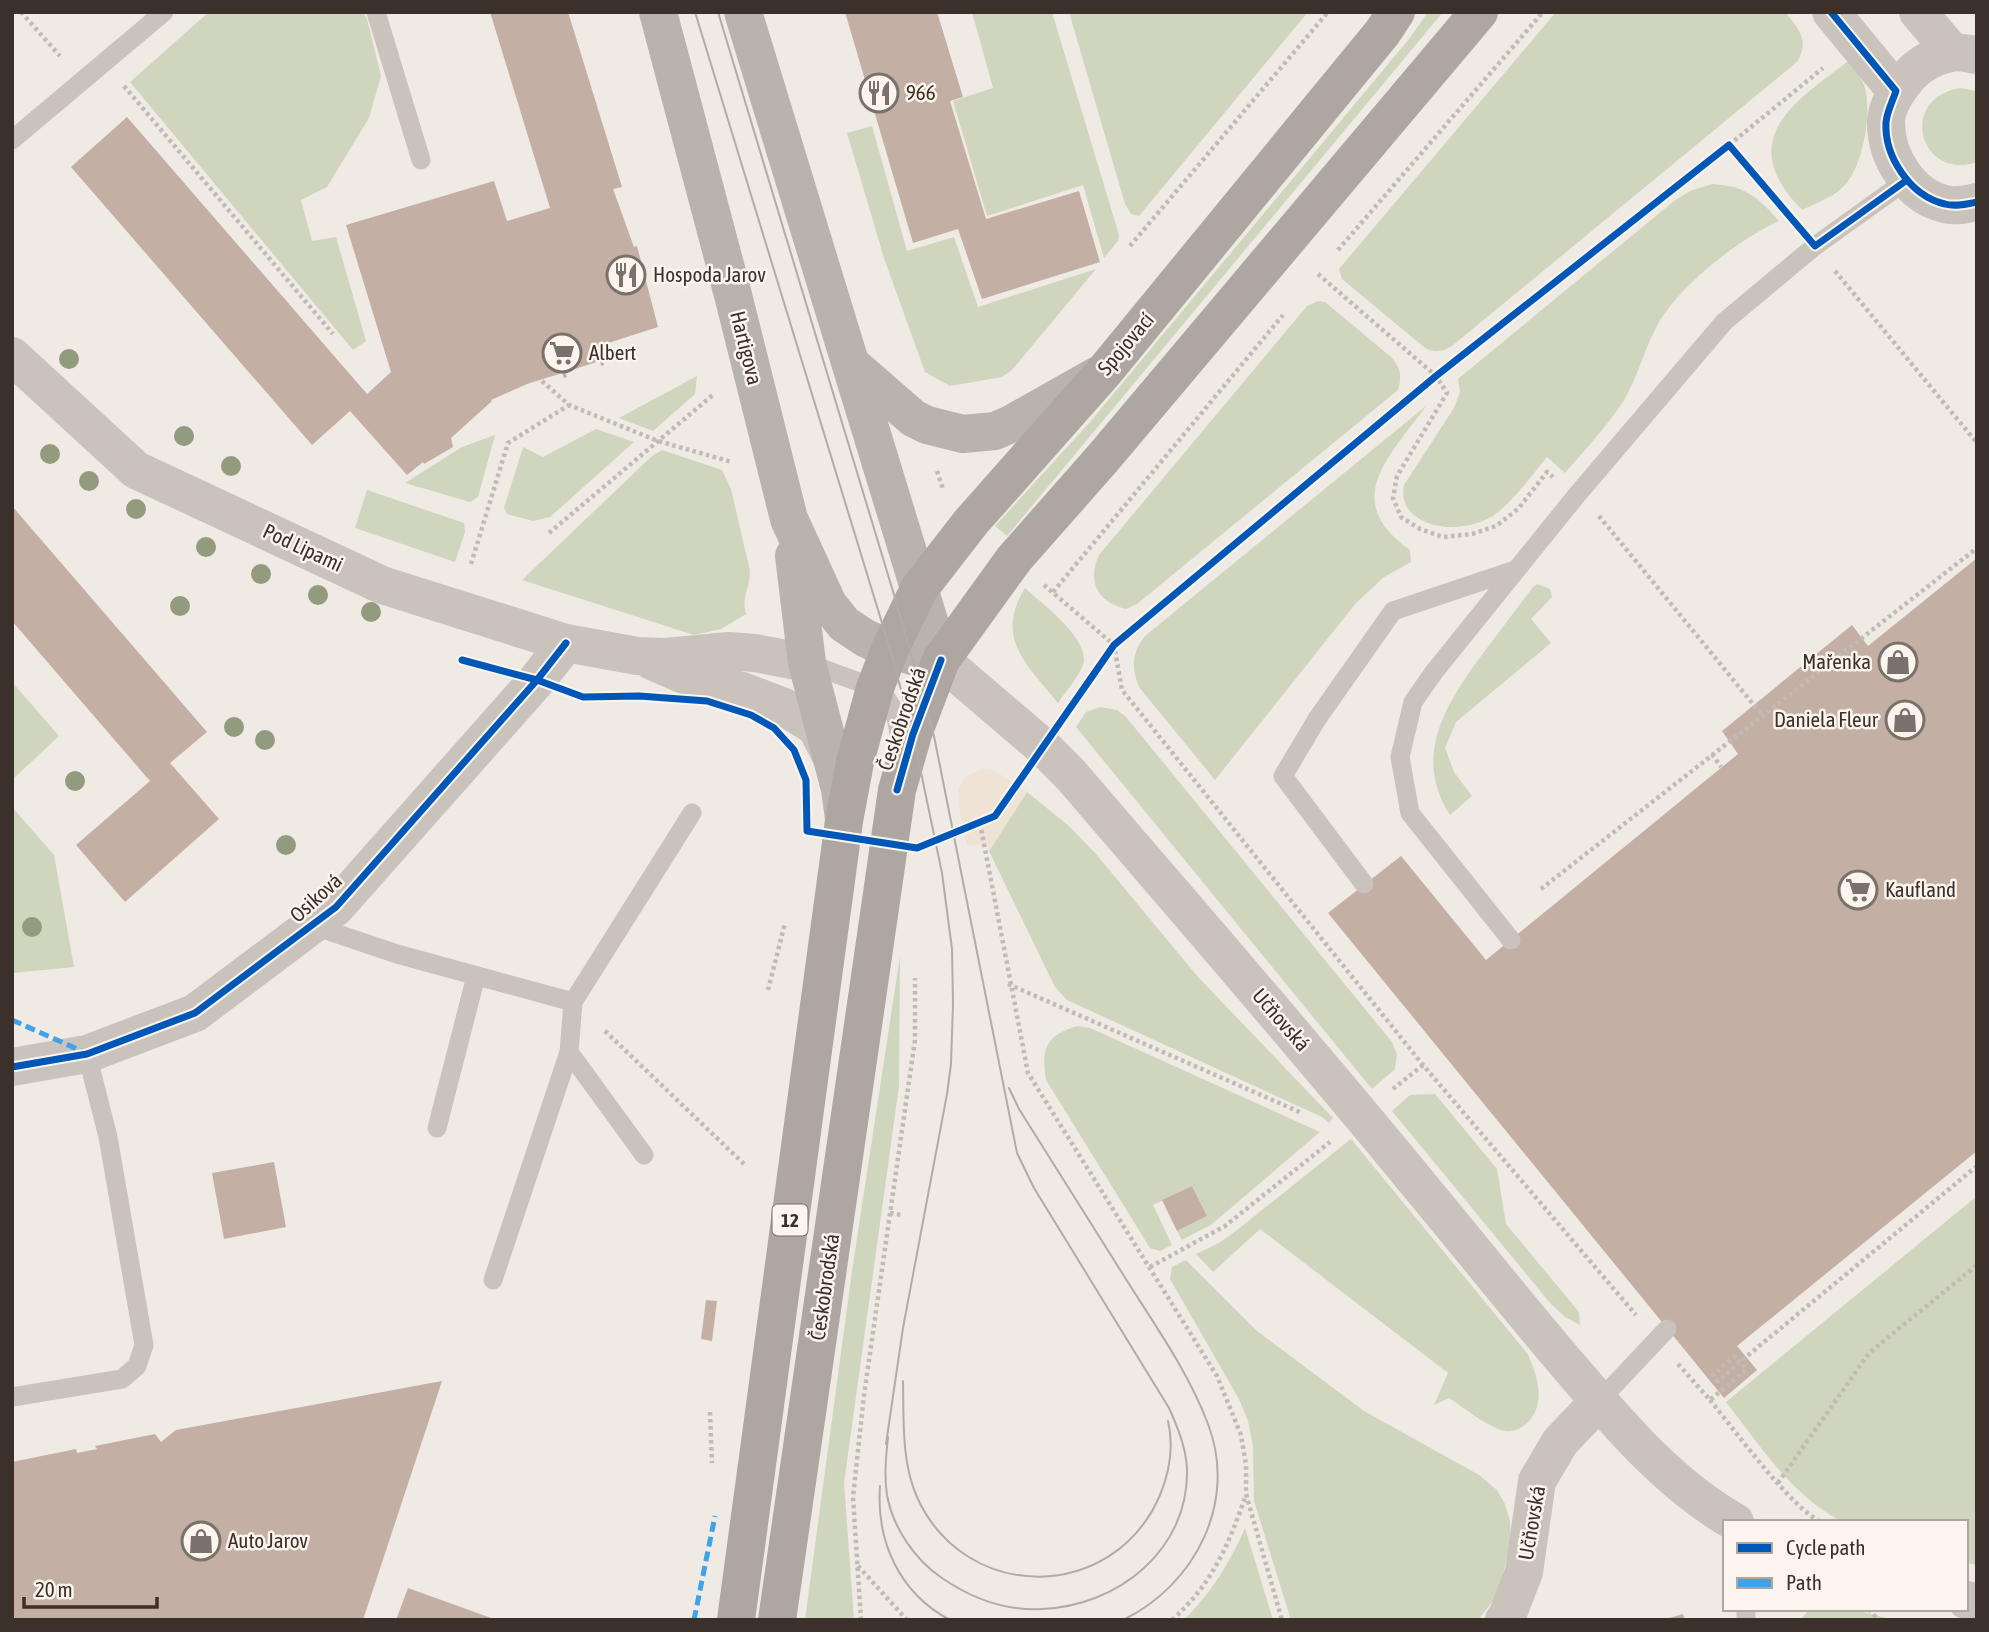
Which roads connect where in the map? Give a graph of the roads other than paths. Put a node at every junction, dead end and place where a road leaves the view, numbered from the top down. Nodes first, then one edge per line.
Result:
1 (164, 12) edge
2 (376, 12) edge
3 (657, 12) edge
4 (743, 12) edge
5 (1396, 12) edge
6 (1479, 12) edge
7 (1831, 12) edge
8 (1918, 12) edge
9 (1964, 54) edge
10 (1896, 91) junction
11 (12, 139) edge
12 (421, 160) dead end
13 (1907, 180) junction
14 (1977, 202) edge
15 (12, 356) edge
16 (851, 364) junction
17 (1104, 372) junction
18 (789, 519) junction
19 (1516, 569) junction
20 (919, 589) junction
21 (566, 643) junction
22 (890, 649) junction
23 (637, 656) junction
24 (941, 660) junction
25 (807, 663) junction
26 (875, 688) junction
27 (830, 754) junction
28 (897, 790) junction
29 (692, 813) dead end
30 (844, 821) junction
31 (1364, 884) dead end
32 (314, 926) junction
33 (1511, 940) dead end
34 (476, 976) junction
35 (573, 1002) junction
36 (569, 1052) junction
37 (87, 1054) junction
38 (12, 1067) edge
39 (437, 1128) dead end
40 (645, 1155) dead end
41 (493, 1280) dead end
42 (1662, 1334) road end
43 (12, 1397) edge
44 (1599, 1401) junction
45 (1732, 1520) edge
46 (736, 1620) edge
47 (777, 1620) edge
48 (1504, 1620) edge

1 - 11 lane
2 - 12 lane
3 - 18 main road, Hartigova
4 - 16 main road
5 - 17 main road, Spojovací
6 - 24 main road
7 - 10 street
8 - 9 street
9 - 10 street
10 - 13 street
13 - 14 street
13 - 19 lane
15 - 21 street, Pod Lipami
16 - 17 main road
16 - 20 main road
17 - 20 main road, Spojovací
18 - 22 main road, Hartigova
18 - 25 main road
19 - 31 lane
19 - 33 lane
20 - 22 main road, Spojovací
20 - 24 main road, Českobrodská
21 - 23 street, Pod Lipami
21 - 32 street, Osiková
22 - 24 main road, Hartigova
22 - 26 main road, Spojovací
23 - 25 street, Pod Lipami
23 - 27 street, Pod Lipami
24 - 28 main road, Českobrodská / 12
24 - 44 street, Učňovská
25 - 26 lane
25 - 27 main road
26 - 28 lane
26 - 30 main road, Českobrodská
27 - 30 main road
28 - 47 main road, Českobrodská / 12
29 - 35 lane
30 - 46 main road, Českobrodská / 12
32 - 34 lane
32 - 37 street, Osiková
34 - 35 lane
34 - 39 lane
35 - 36 lane
36 - 40 lane
36 - 41 lane
37 - 38 street, Osiková
37 - 43 lane
42 - 44 lane
44 - 45 street, Učňovská
44 - 48 street, Učňovská

